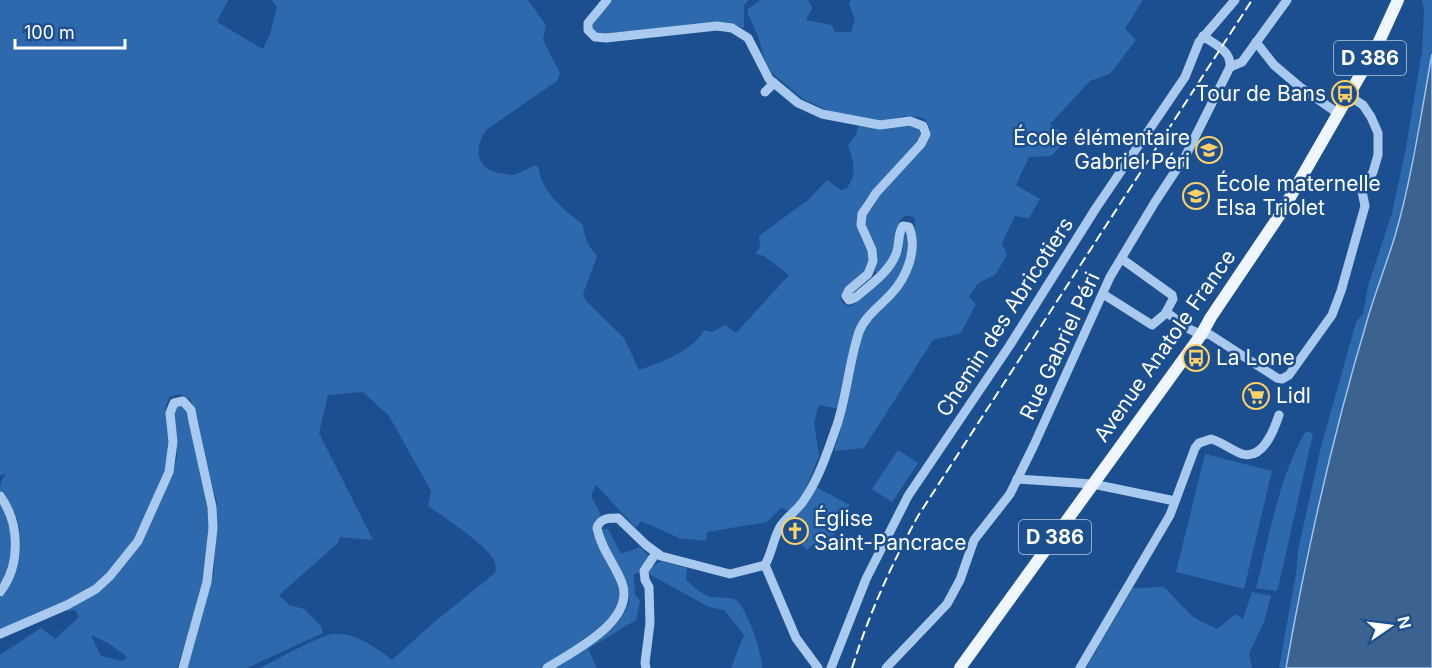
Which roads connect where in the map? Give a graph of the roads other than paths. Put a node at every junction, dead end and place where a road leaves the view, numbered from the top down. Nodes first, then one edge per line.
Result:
1 (607, 0) edge
2 (1235, 0) edge
3 (1287, 0) edge
4 (1398, 0) edge
5 (1203, 36) junction
6 (1256, 42) junction
7 (1230, 67) junction
8 (774, 83) junction
9 (765, 92) dead end
10 (1349, 96) junction
11 (1339, 114) junction
12 (1122, 259) junction
13 (1103, 294) junction
14 (1166, 312) junction
15 (1201, 335) junction
16 (1279, 415) dead end
17 (1017, 479) junction
18 (1093, 484) junction
19 (0, 496) edge
20 (1175, 501) junction
21 (656, 553) junction
22 (765, 565) junction
23 (0, 592) edge
24 (0, 634) edge
25 (183, 668) edge
26 (547, 668) edge
27 (646, 668) edge
28 (818, 668) edge
29 (831, 668) edge
30 (886, 668) edge
31 (960, 668) edge
32 (1080, 668) edge

1 - 8 street
2 - 5 street, Chemin des Abricotiers
3 - 6 street
4 - 10 main road, Avenue Anatole France / D 386
5 - 7 street
5 - 29 street, Chemin des Abricotiers
6 - 7 street
6 - 11 street
7 - 12 street, Rue Gabriel Péri
8 - 9 street
8 - 22 street
10 - 11 main road, Avenue Anatole France / D 386
10 - 15 street
11 - 15 main road, Avenue Anatole France / D 386
12 - 13 street, Rue Gabriel Péri
12 - 14 street
13 - 14 street
13 - 17 street, Rue Gabriel Péri
14 - 15 street
15 - 18 main road, Avenue Anatole France / D 386
16 - 20 street
17 - 18 street
17 - 30 street, Rue Gabriel Péri
18 - 20 street
18 - 31 main road, Avenue Anatole France / D 386
19 - 23 street
20 - 32 street
21 - 22 street
21 - 26 street
21 - 27 street
22 - 28 street
24 - 25 street

